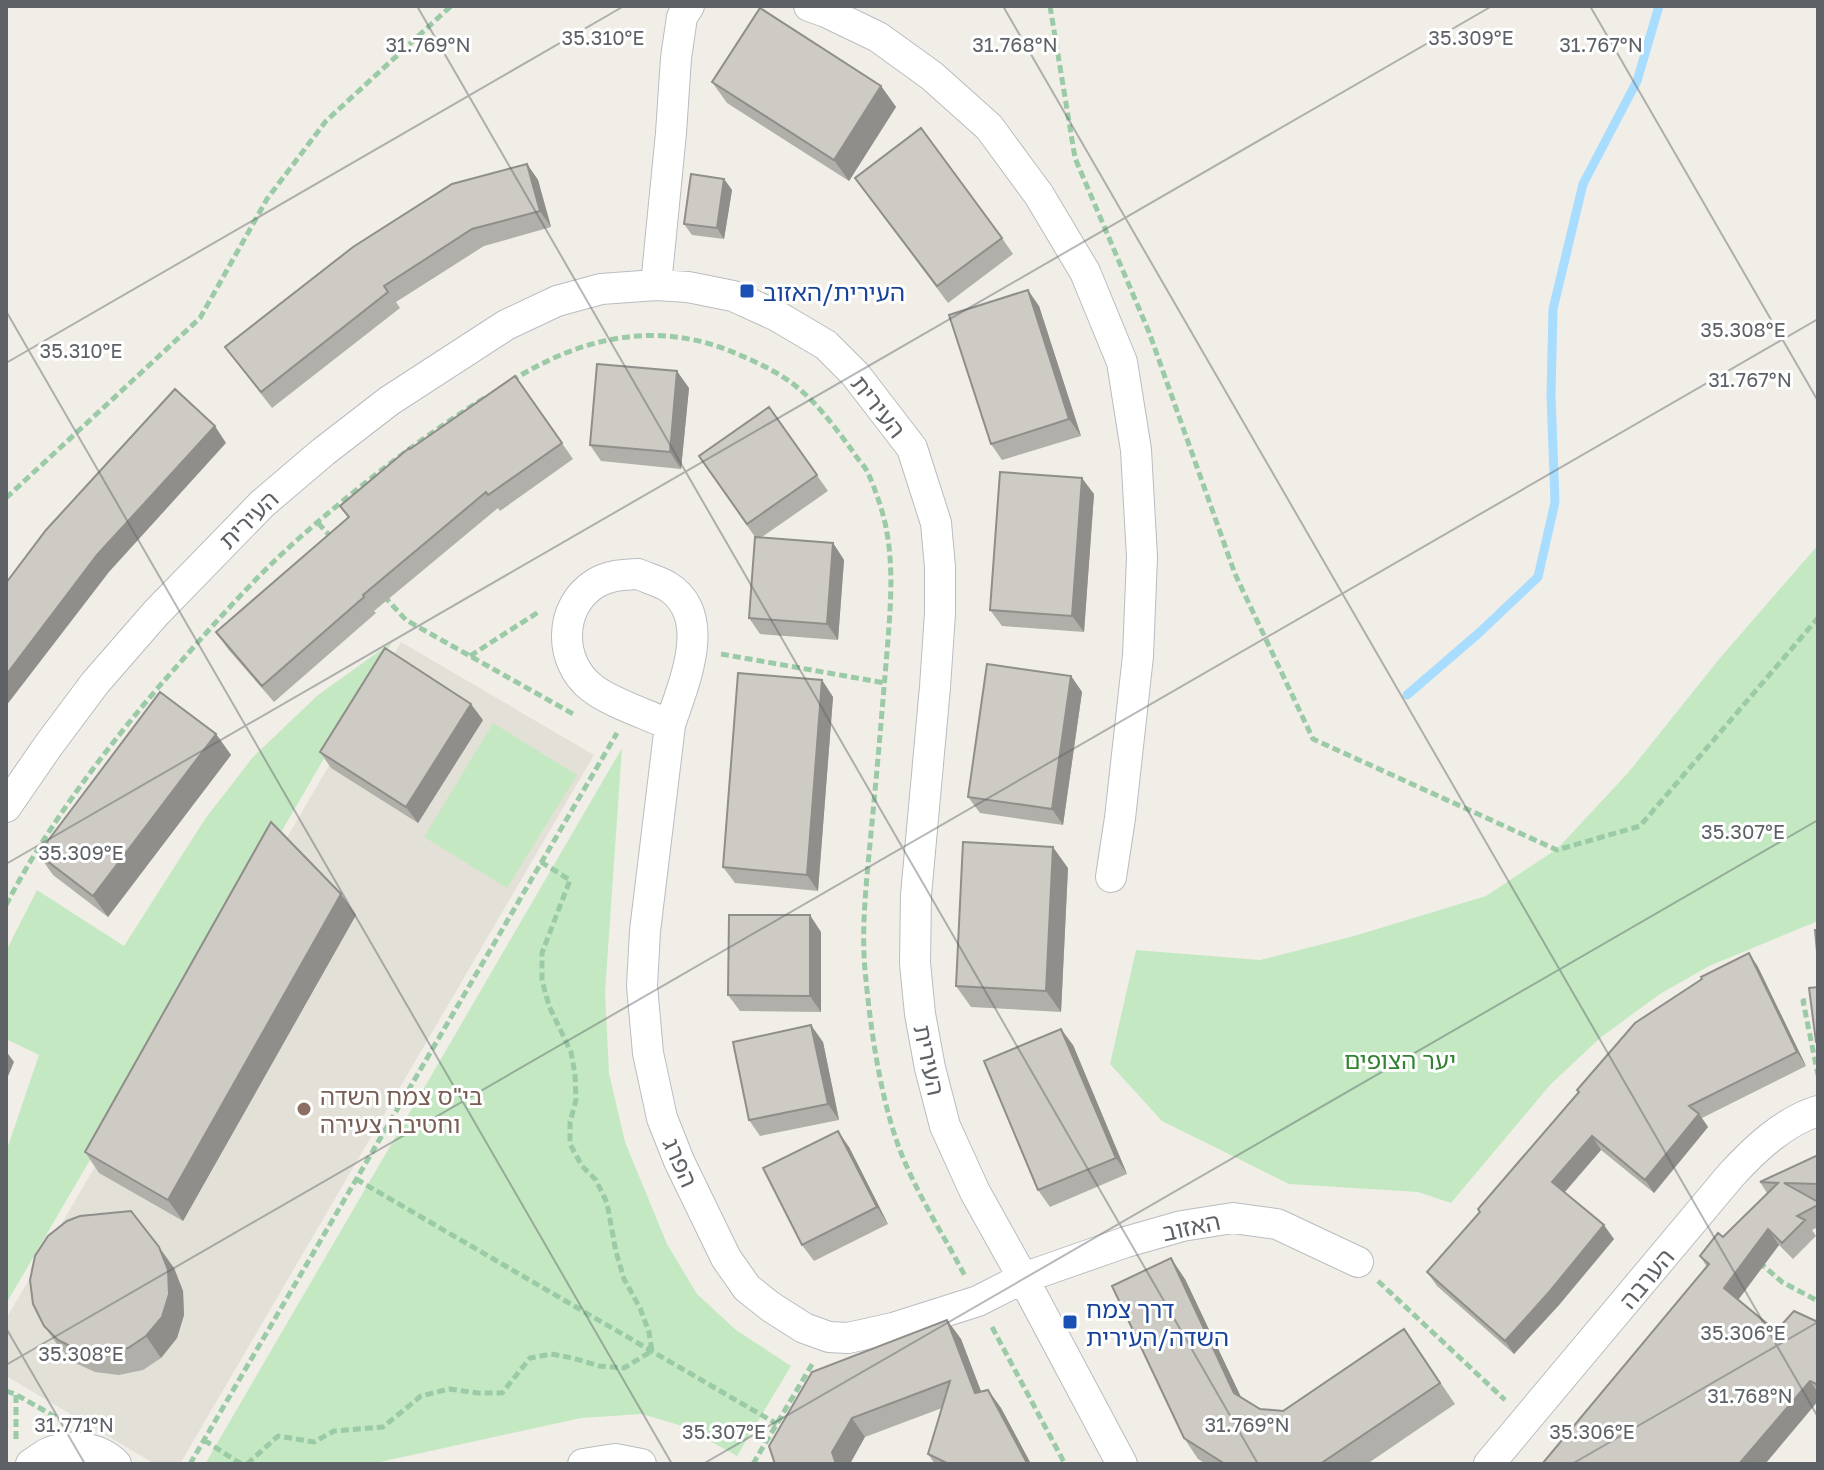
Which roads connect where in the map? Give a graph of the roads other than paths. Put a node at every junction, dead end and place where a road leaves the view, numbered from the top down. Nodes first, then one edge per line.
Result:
1 (689, 6) edge
2 (809, 6) edge
3 (656, 285) junction
4 (670, 725) junction
5 (8, 800) edge
6 (1111, 877) dead end
7 (1818, 1111) edge
8 (1358, 1262) road end
9 (1023, 1278) junction
10 (24, 1457) edge
11 (116, 1464) edge
12 (583, 1464) edge
13 (641, 1464) edge
14 (1122, 1464) edge
15 (1489, 1464) edge

1 - 3 street
2 - 6 street
3 - 5 street, העירית
3 - 9 street, העירית
4 - 4 street, הפרג
4 - 9 street, הפרג
7 - 15 street, הערבה
8 - 9 street, האזוב
9 - 14 street, העירית
10 - 11 street
12 - 13 street

